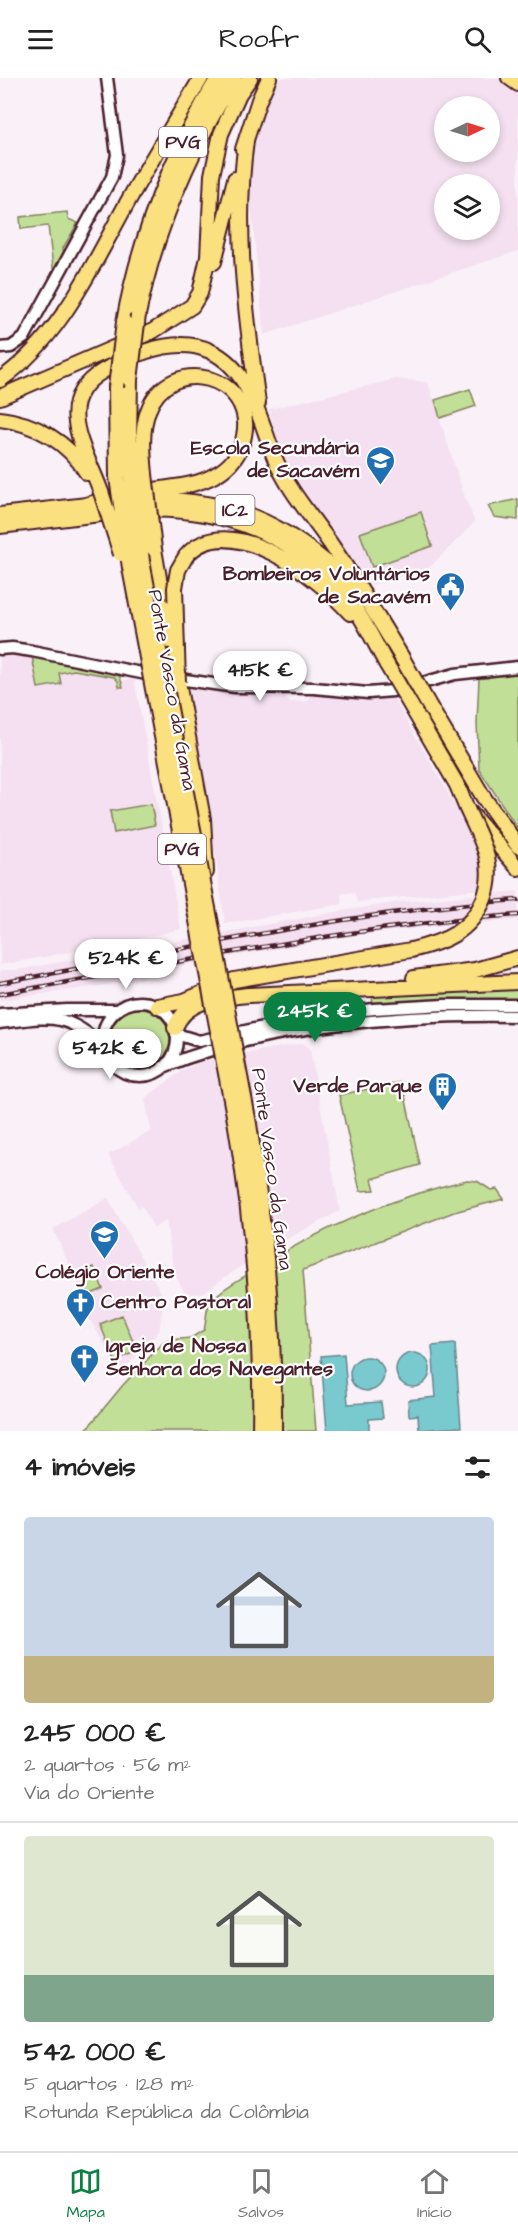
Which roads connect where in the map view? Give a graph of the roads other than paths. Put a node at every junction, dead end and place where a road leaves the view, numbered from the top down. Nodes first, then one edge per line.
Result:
1 (107, 78) edge
2 (218, 78) edge
3 (234, 78) edge
4 (250, 78) edge
5 (269, 78) edge
6 (508, 78) edge
7 (518, 81) edge
8 (197, 84) edge
9 (518, 85) edge
10 (238, 96) junction
11 (246, 141) junction
12 (180, 179) junction
13 (154, 209) junction
14 (203, 281) junction
15 (0, 348) edge
16 (0, 380) edge
17 (0, 397) edge
18 (0, 419) edge
19 (261, 420) junction
20 (131, 475) junction
21 (99, 485) junction
22 (77, 507) junction
23 (0, 515) edge
24 (0, 526) edge
25 (135, 598) junction
26 (364, 598) junction
27 (375, 644) junction
28 (0, 650) edge
29 (518, 667) edge
30 (178, 682) junction
31 (467, 809) junction
32 (518, 846) edge
33 (518, 868) edge
34 (207, 907) junction
35 (518, 958) edge
36 (518, 982) edge
37 (195, 996) junction
38 (490, 1004) junction
39 (444, 1005) junction
40 (518, 1005) edge
41 (157, 1006) junction
42 (117, 1010) junction
43 (358, 1011) junction
44 (0, 1014) edge
45 (466, 1016) junction
46 (518, 1016) edge
47 (0, 1023) edge
48 (313, 1029) junction
49 (176, 1031) junction
50 (104, 1047) junction
51 (163, 1067) junction
52 (260, 1431) edge
53 (273, 1431) edge

1 - 15 street
2 - 13 highway, Ponte Vasco da Gama / PVG
3 - 12 highway, Ponte Vasco da Gama / PVG
4 - 10 highway
5 - 11 highway
6 - 7 main road
6 - 9 main road
8 - 13 highway
8 - 16 highway
10 - 12 highway
10 - 14 highway
11 - 14 highway
11 - 19 highway
12 - 20 highway, Ponte Vasco da Gama / PVG, bridge
13 - 20 highway, Ponte Vasco da Gama / PVG, bridge
14 - 17 highway
18 - 21 highway
19 - 21 highway
19 - 26 highway
20 - 22 highway
20 - 25 highway, Ponte Vasco da Gama / PVG, bridge
20 - 30 highway, bridge
20 - 34 highway, Ponte Vasco da Gama / PVG, bridge
21 - 25 highway, bridge
22 - 23 highway, IC2
22 - 26 highway, IC2
24 - 27 highway, IC2
25 - 52 highway, Ponte Vasco da Gama / PVG, bridge
26 - 32 highway, IC2, bridge
27 - 30 highway, bridge
27 - 31 highway, IC2, bridge
28 - 29 street
30 - 34 highway, bridge
31 - 33 highway, IC2, bridge
31 - 37 highway, bridge
34 - 53 highway, Ponte Vasco da Gama / PVG, bridge
35 - 37 highway
36 - 49 highway
37 - 41 highway
38 - 39 street
38 - 40 street
38 - 45 street
39 - 43 street
39 - 45 street
41 - 42 street
41 - 49 street
42 - 44 street
42 - 50 street
43 - 48 street
43 - 49 street
45 - 46 street
45 - 48 street
47 - 50 street
48 - 51 street
49 - 51 street
50 - 51 street

